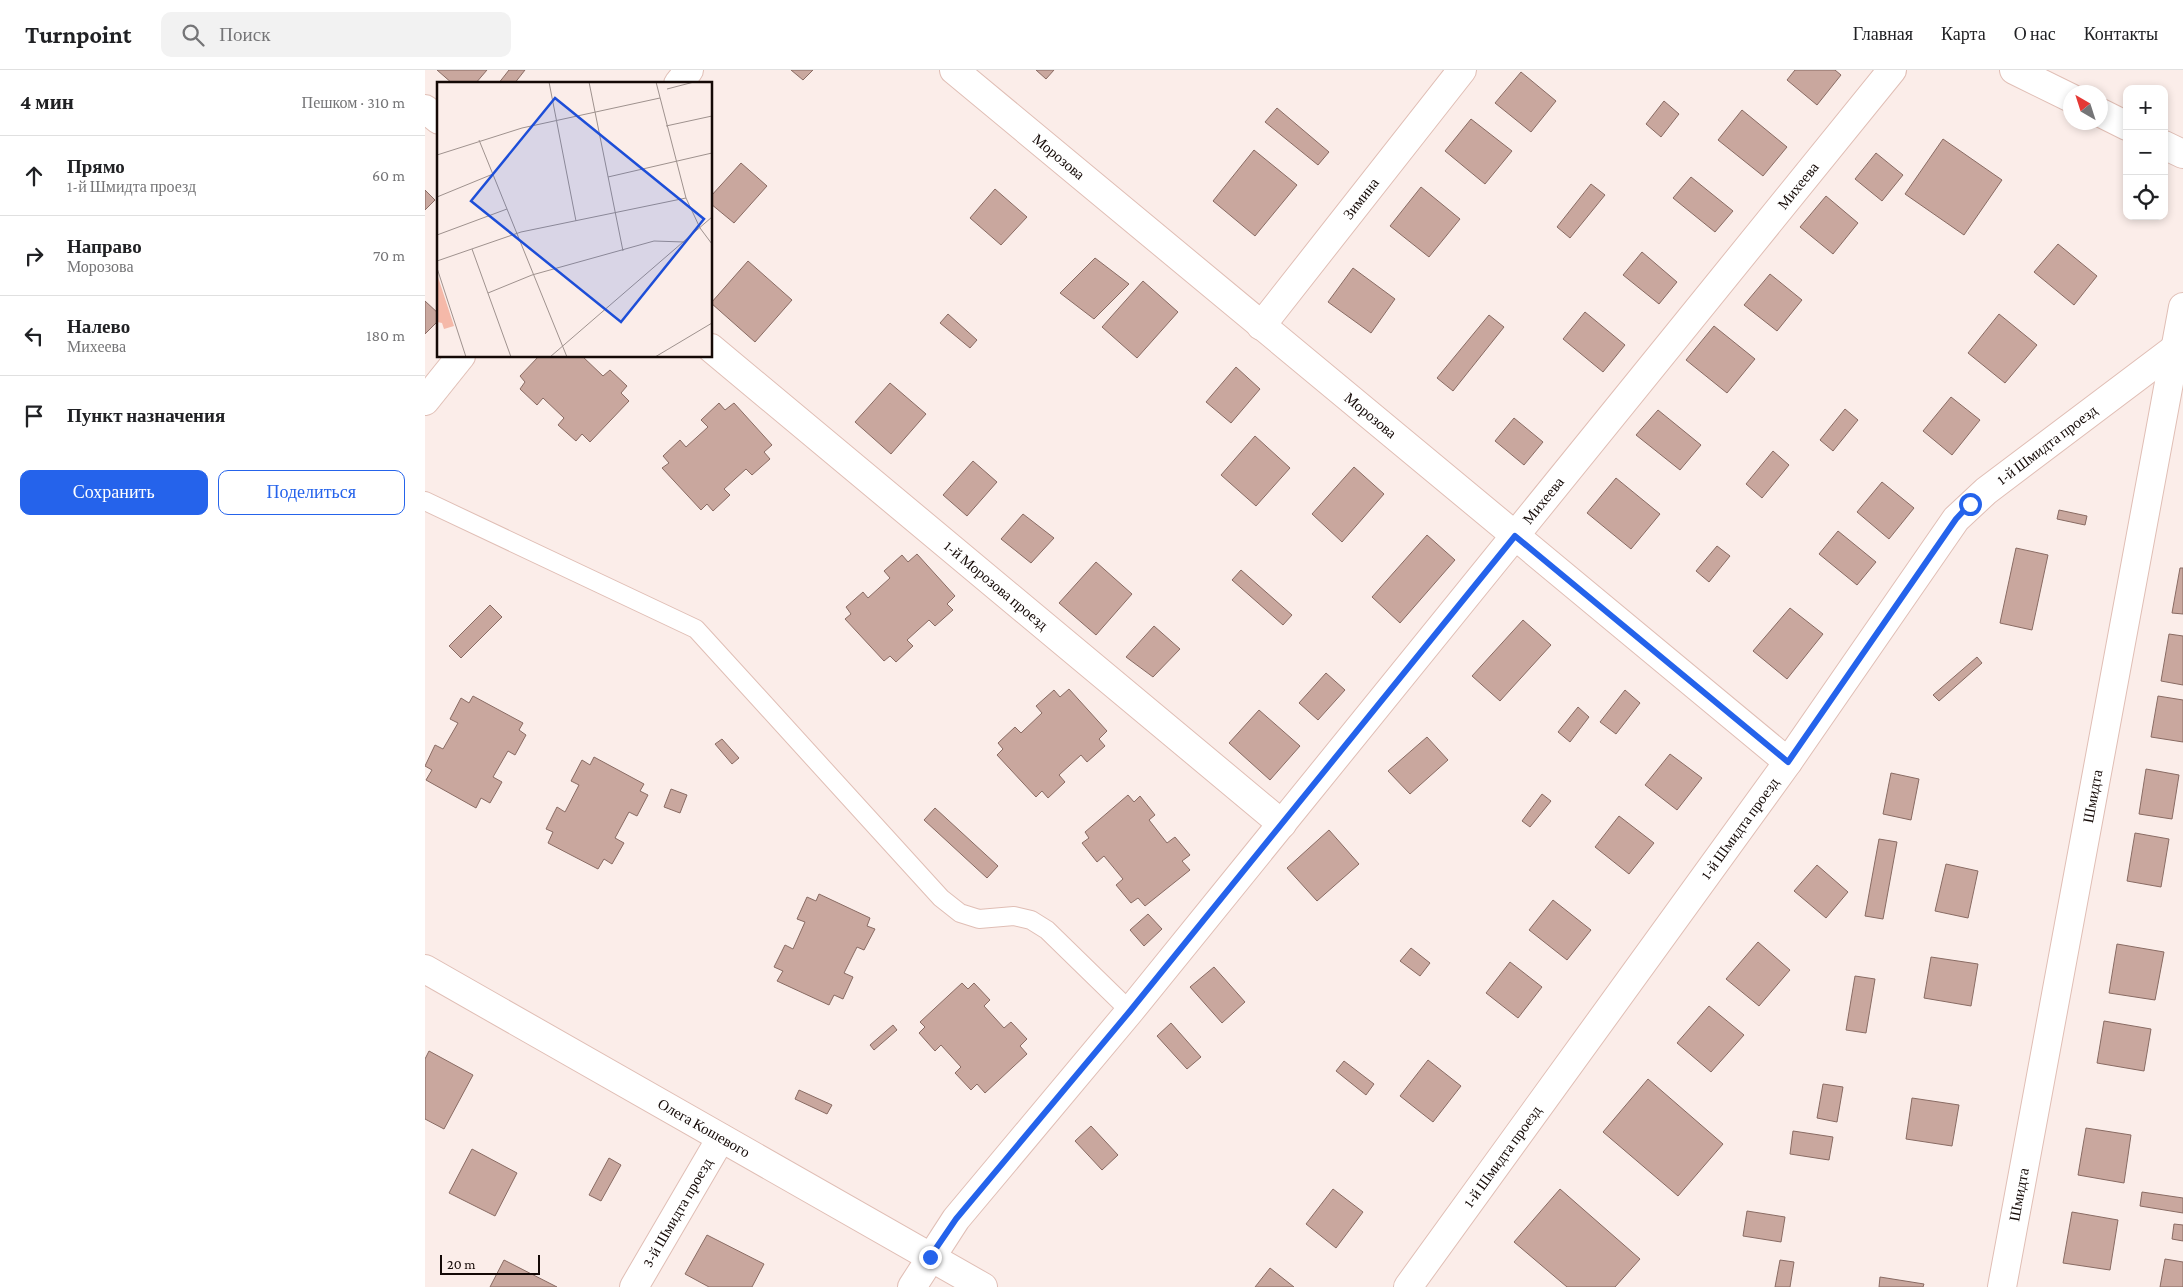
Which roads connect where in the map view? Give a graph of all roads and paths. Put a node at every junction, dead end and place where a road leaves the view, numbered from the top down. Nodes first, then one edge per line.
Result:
1 (689, 70) edge
2 (954, 70) edge
3 (1462, 70) edge
4 (1892, 70) edge
5 (2014, 70) edge
6 (680, 82) edge
7 (2063, 94) edge
8 (425, 109) edge
9 (2108, 116) edge
10 (437, 118) edge
11 (2123, 124) edge
12 (2168, 147) edge
13 (2183, 154) edge
14 (2183, 307) edge
15 (1261, 326) junction
16 (2177, 347) junction
17 (713, 350) edge
18 (459, 358) edge
19 (425, 401) edge
20 (425, 501) edge
21 (1515, 536) junction
22 (1788, 762) junction
23 (1282, 824) junction
24 (425, 970) edge
25 (1130, 1011) junction
26 (721, 1138) junction
27 (930, 1257) junction
28 (634, 1287) edge
29 (912, 1287) edge
30 (983, 1287) edge
31 (1408, 1287) edge
32 (2002, 1287) edge

1 - 6 street
2 - 15 street, Морозова
3 - 15 street, Зимина
4 - 21 street, Михеева
5 - 7 street
8 - 10 street
9 - 11 street
12 - 13 street
14 - 16 street, Шмидта
15 - 21 street, Морозова
16 - 22 street, 1-й Шмидта проезд
16 - 32 street, Шмидта
17 - 23 street, 1-й Морозова проезд
18 - 19 street
20 - 25 lane
21 - 22 street, Морозова
21 - 23 street, Михеева
22 - 31 street, 1-й Шмидта проезд
23 - 25 street, Михеева
24 - 26 street, Олега Кошевого
25 - 27 street, Михеева
26 - 27 street, Олега Кошевого
26 - 28 street, 3-й Шмидта проезд
27 - 29 street
27 - 30 street, Олега Кошевого

